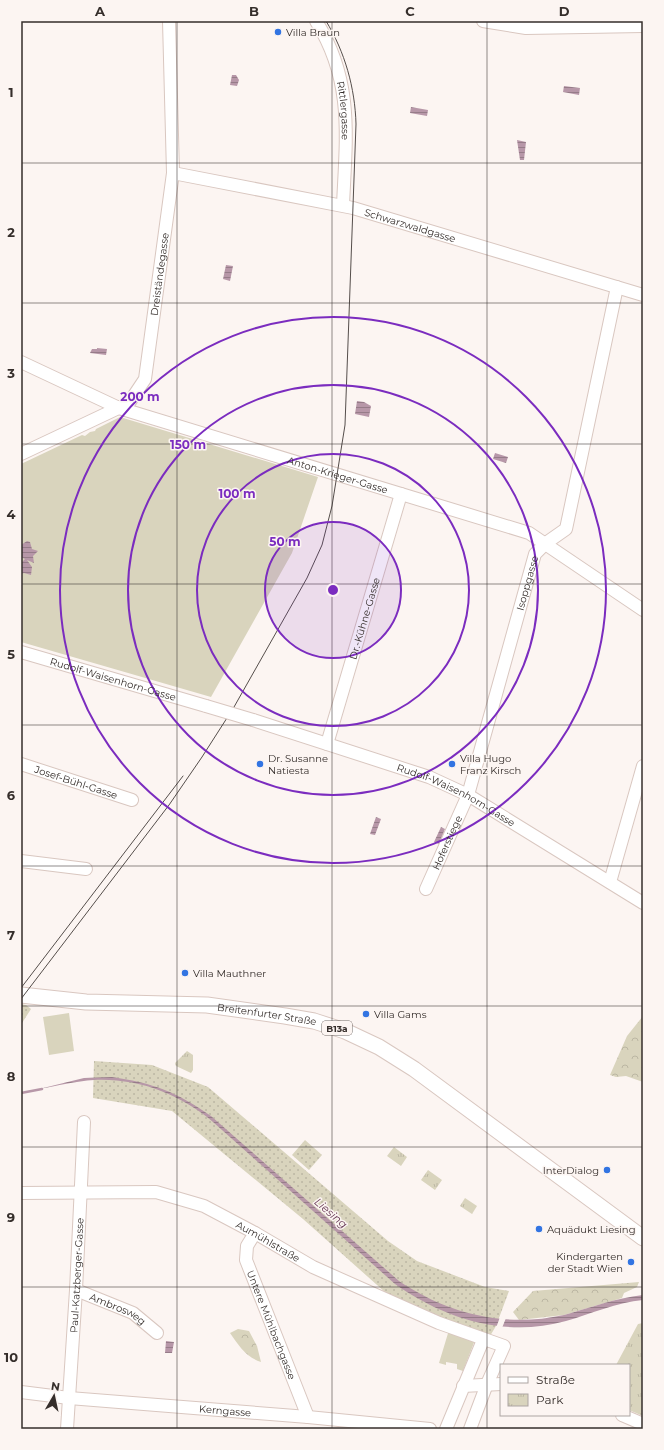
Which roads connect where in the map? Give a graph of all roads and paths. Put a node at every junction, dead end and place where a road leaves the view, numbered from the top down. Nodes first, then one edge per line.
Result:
1 (169, 21) edge
2 (316, 21) edge
3 (483, 21) edge
4 (643, 26) edge
5 (173, 174) junction
6 (342, 205) junction
7 (617, 287) junction
8 (643, 295) edge
9 (21, 362) edge
10 (119, 408) junction
11 (21, 454) edge
12 (401, 494) junction
13 (546, 543) junction
14 (643, 610) edge
15 (21, 652) edge
16 (327, 744) junction
17 (21, 764) edge
18 (643, 766) edge
19 (468, 795) junction
20 (132, 800) dead end
21 (21, 861) edge
22 (86, 869) dead end
23 (610, 882) junction
24 (426, 889) dead end
25 (643, 903) edge
26 (21, 995) edge
27 (84, 1122) dead end
28 (81, 1191) junction
29 (21, 1193) edge
30 (600, 1206) junction
31 (643, 1228) edge
32 (255, 1233) junction
33 (643, 1238) edge
34 (76, 1290) junction
35 (157, 1333) dead end
36 (483, 1340) junction
37 (487, 1384) junction
38 (500, 1384) edge
39 (463, 1386) junction
40 (21, 1392) edge
41 (69, 1398) junction
42 (624, 1416) edge
43 (308, 1417) junction
44 (643, 1424) edge
45 (67, 1429) edge
46 (430, 1429) edge
47 (446, 1429) edge
48 (470, 1429) edge

1 - 5 street, Dreiständegasse
2 - 6 street, Rittlergasse
3 - 4 street
5 - 6 street, Schwarzwaldgasse
5 - 10 street, Dreiständegasse
6 - 7 street, Schwarzwaldgasse
7 - 8 street, Schwarzwaldgasse
7 - 13 street, Isoppgasse
9 - 10 street, Anton-Krieger-Gasse
10 - 11 street, Dreiständegasse
10 - 12 street, Anton-Krieger-Gasse
12 - 13 street, Anton-Krieger-Gasse
12 - 16 street, Dr.-Kühne-Gasse
13 - 14 street, Anton-Krieger-Gasse
13 - 19 street, Isoppgasse
15 - 16 street, Rudolf-Waisenhorn-Gasse, bridge
16 - 19 street, Rudolf-Waisenhorn-Gasse
17 - 20 street, Josef-Bühl-Gasse
18 - 23 street
19 - 23 street, Rudolf-Waisenhorn-Gasse
19 - 24 street, Hoferstiege
21 - 22 street
23 - 25 street, Rudolf-Waisenhorn-Gasse
26 - 30 main road, Breitenfurter Straße / B13a
27 - 28 street, Paul-Katzberger-Gasse
28 - 29 street, Aumühlstraße
28 - 32 street, Aumühlstraße
28 - 34 street, Paul-Katzberger-Gasse
30 - 31 main road, Breitenfurter Straße / B13a
30 - 33 main road, Breitenfurter Straße / B13a
32 - 36 street, Aumühlstraße
32 - 43 street, Untere Mühlbachgasse
34 - 35 street, Ambrosweg
34 - 41 street, Paul-Katzberger-Gasse
36 - 37 street, Aumühlstraße
36 - 39 street
37 - 38 street
37 - 39 street
37 - 48 street
39 - 47 street
40 - 41 street, Kerngasse
41 - 43 street, Kerngasse
41 - 45 street, Paul-Katzberger-Gasse
42 - 44 street
43 - 46 street, Kerngasse

